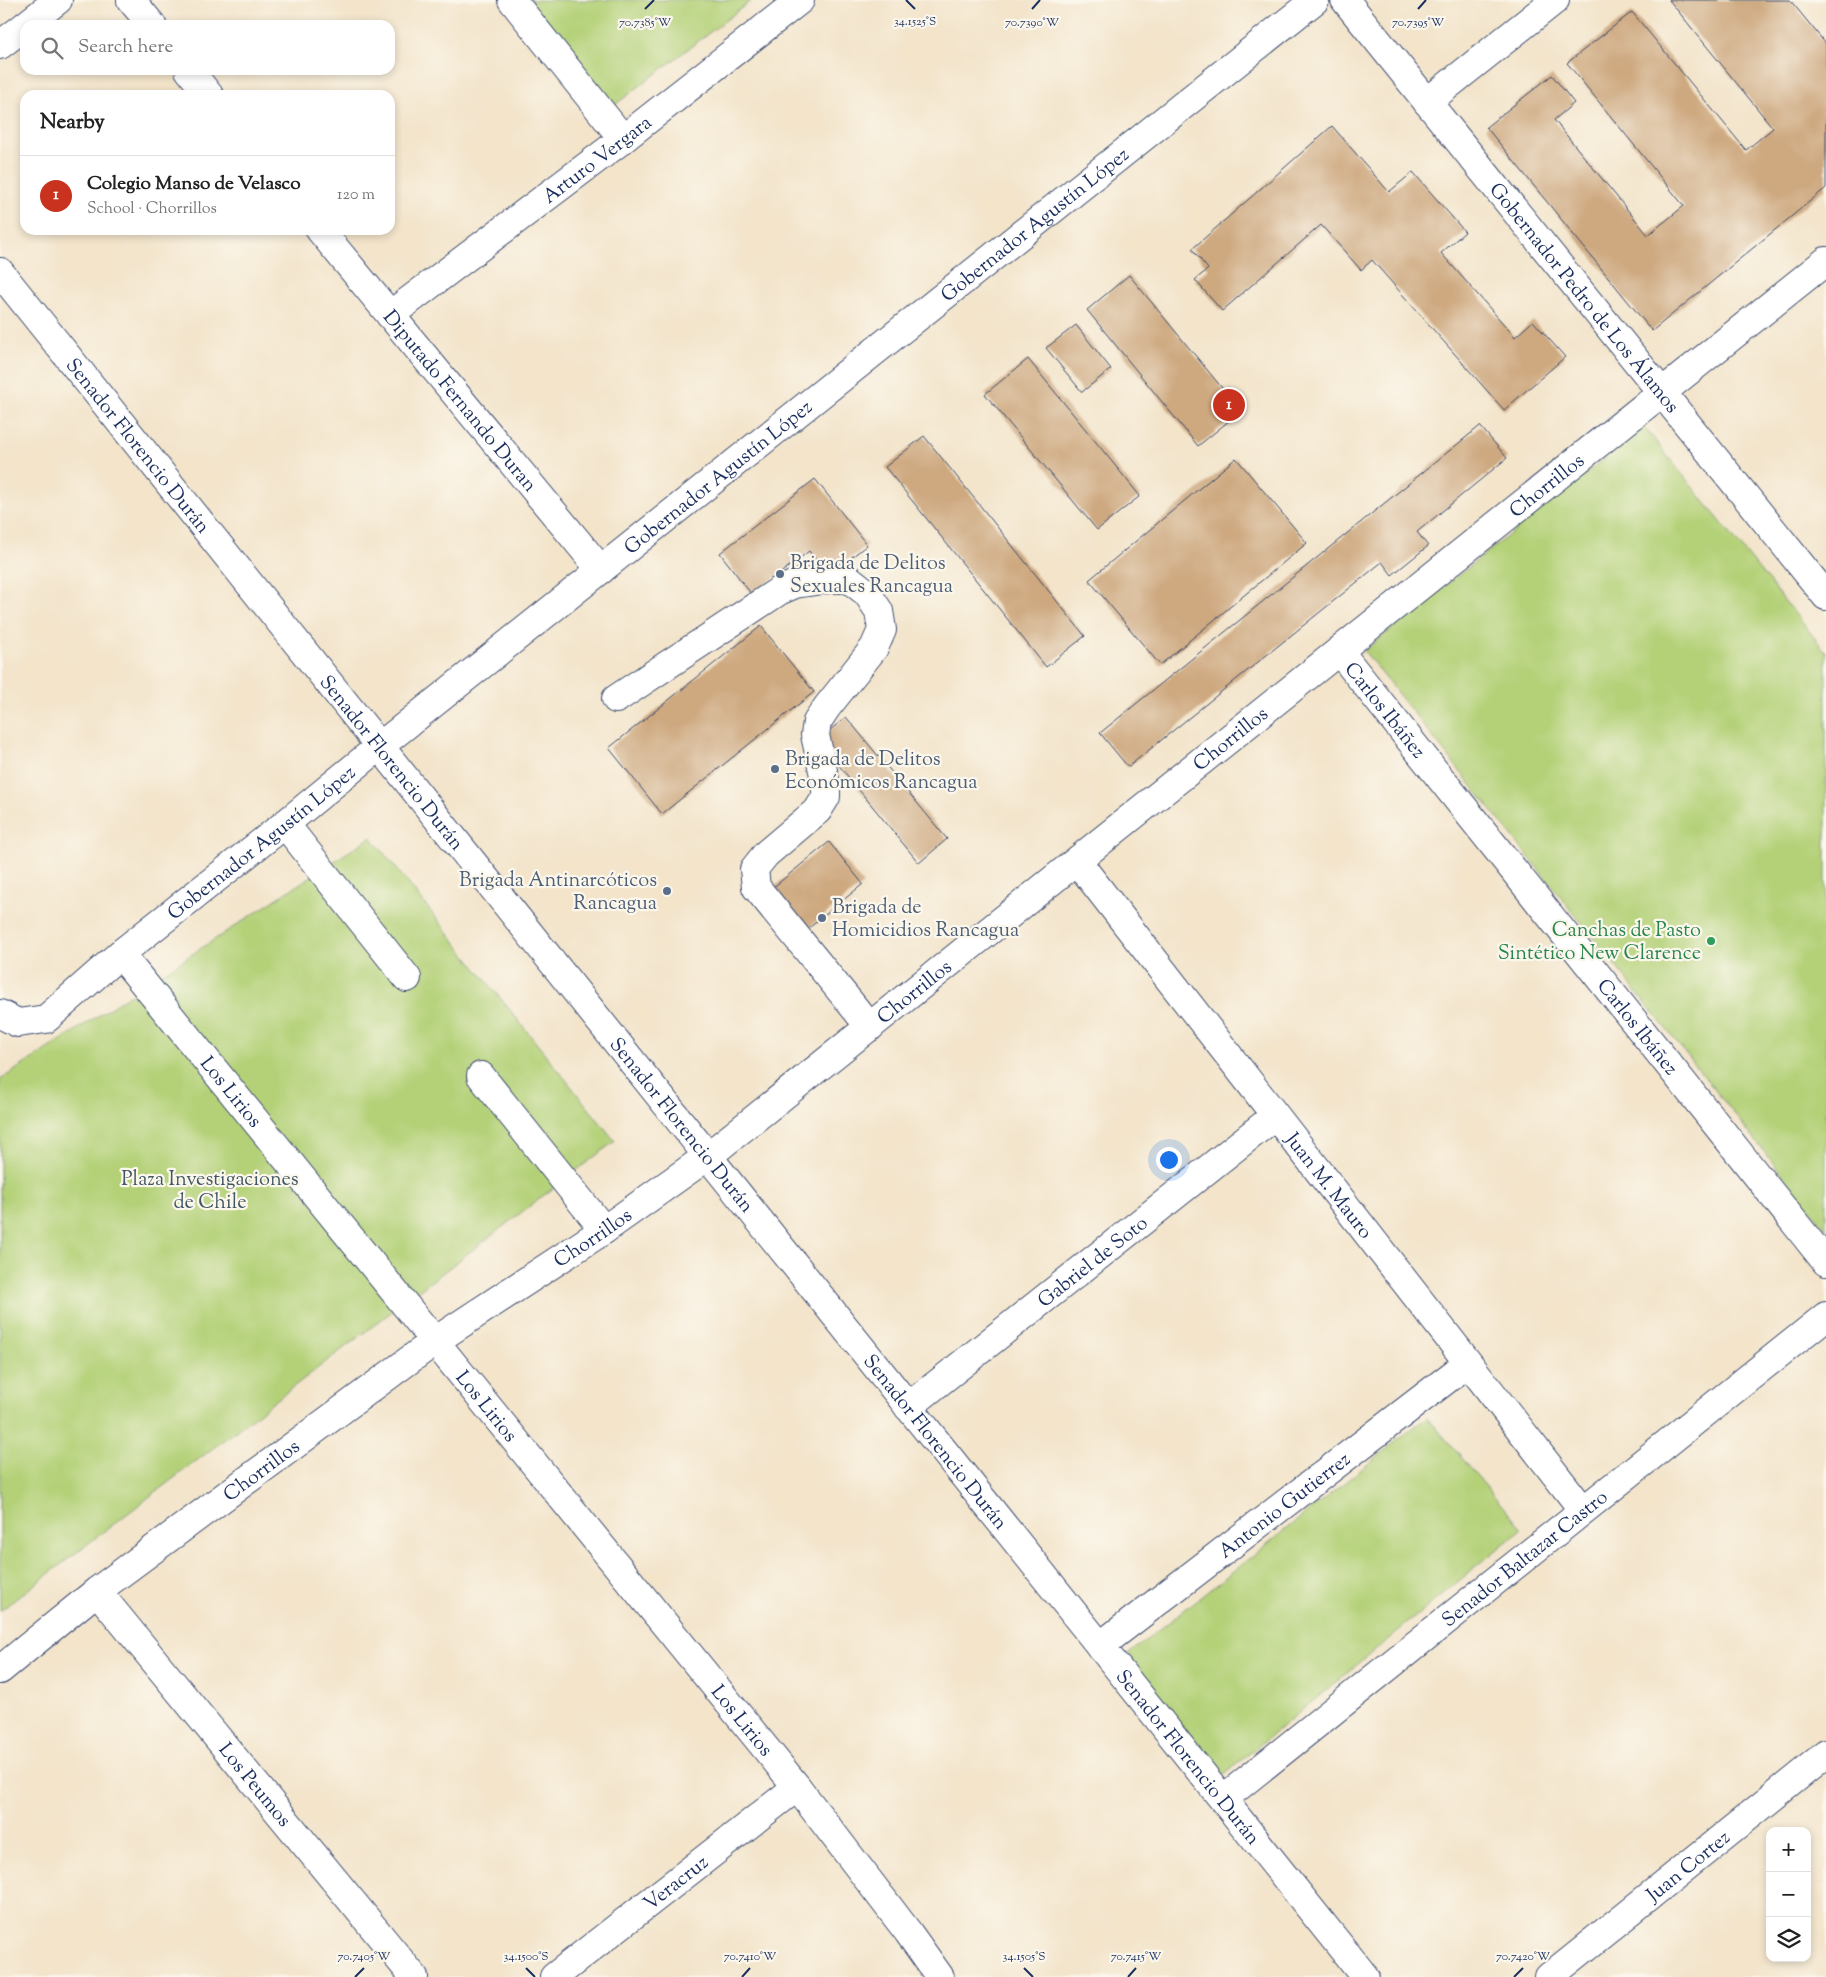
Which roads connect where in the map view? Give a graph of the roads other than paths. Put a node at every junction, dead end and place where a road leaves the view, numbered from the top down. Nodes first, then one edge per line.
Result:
1 (58, 0) edge
2 (131, 0) edge
3 (512, 0) edge
4 (800, 0) edge
5 (1315, 0) edge
6 (1345, 0) edge
7 (1555, 0) edge
8 (32, 20) edge
9 (148, 20) edge
10 (20, 30) edge
11 (0, 45) edge
12 (193, 75) edge
13 (205, 90) edge
14 (1427, 102) junction
15 (623, 139) junction
16 (324, 235) edge
17 (1826, 261) edge
18 (0, 272) edge
19 (390, 315) junction
20 (1662, 392) junction
21 (601, 570) junction
22 (1826, 596) edge
23 (1339, 651) junction
24 (616, 699) dead end
25 (380, 746) junction
26 (285, 824) junction
27 (1077, 861) junction
28 (120, 954) junction
29 (407, 978) dead end
30 (0, 1014) edge
31 (870, 1026) junction
32 (481, 1076) dead end
33 (1275, 1116) junction
34 (708, 1156) junction
35 (604, 1230) junction
36 (1826, 1262) edge
37 (1826, 1316) edge
38 (435, 1341) junction
39 (1468, 1363) junction
40 (908, 1407) junction
41 (1583, 1510) junction
42 (97, 1591) junction
43 (1100, 1646) junction
44 (0, 1670) edge
45 (1826, 1754) edge
46 (797, 1787) junction
47 (1223, 1799) junction
48 (414, 1977) edge
49 (554, 1977) edge
50 (940, 1977) edge
51 (1365, 1977) edge
52 (1549, 1977) edge

1 - 8 street
2 - 9 street
3 - 15 street
4 - 15 street, Arturo Vergara
5 - 21 street, Gobernador Agustín López
6 - 14 street, Gobernador Pedro de Los Álamos
7 - 14 street
10 - 11 street
12 - 13 street
14 - 20 street, Gobernador Pedro de Los Álamos
15 - 19 street, Arturo Vergara
16 - 19 street, Diputado Fernando Duran
17 - 20 street, Chorrillos
18 - 25 street, Senador Florencio Durán
19 - 21 street, Diputado Fernando Duran
20 - 22 street, Gobernador Pedro de Los Álamos
20 - 23 street, Chorrillos
21 - 25 street, Gobernador Agustín López
23 - 27 street, Chorrillos
23 - 36 street, Carlos Ibáñez
24 - 31 street
25 - 26 street, Gobernador Agustín López
25 - 34 street, Senador Florencio Durán
26 - 28 street, Gobernador Agustín López
26 - 29 street
27 - 31 street, Chorrillos
27 - 33 street, Juan M. Mauro
28 - 30 street
28 - 38 street, Los Lirios
31 - 34 street, Chorrillos
32 - 35 street
33 - 39 street, Juan M. Mauro
33 - 40 street, Gabriel de Soto
34 - 35 street, Chorrillos
34 - 40 street, Senador Florencio Durán
35 - 38 street, Chorrillos
37 - 41 street, Senador Baltazar Castro
38 - 42 street, Chorrillos
38 - 46 street, Los Lirios
39 - 41 street, Juan M. Mauro
39 - 43 street, Antonio Gutierrez
40 - 43 street, Senador Florencio Durán
41 - 47 street, Senador Baltazar Castro
42 - 44 street, Chorrillos
42 - 48 street, Los Peumos
43 - 47 street, Senador Florencio Durán
45 - 52 street, Juan Cortez
46 - 49 street, Veracruz
46 - 50 street, Los Lirios
47 - 51 street, Senador Florencio Durán

